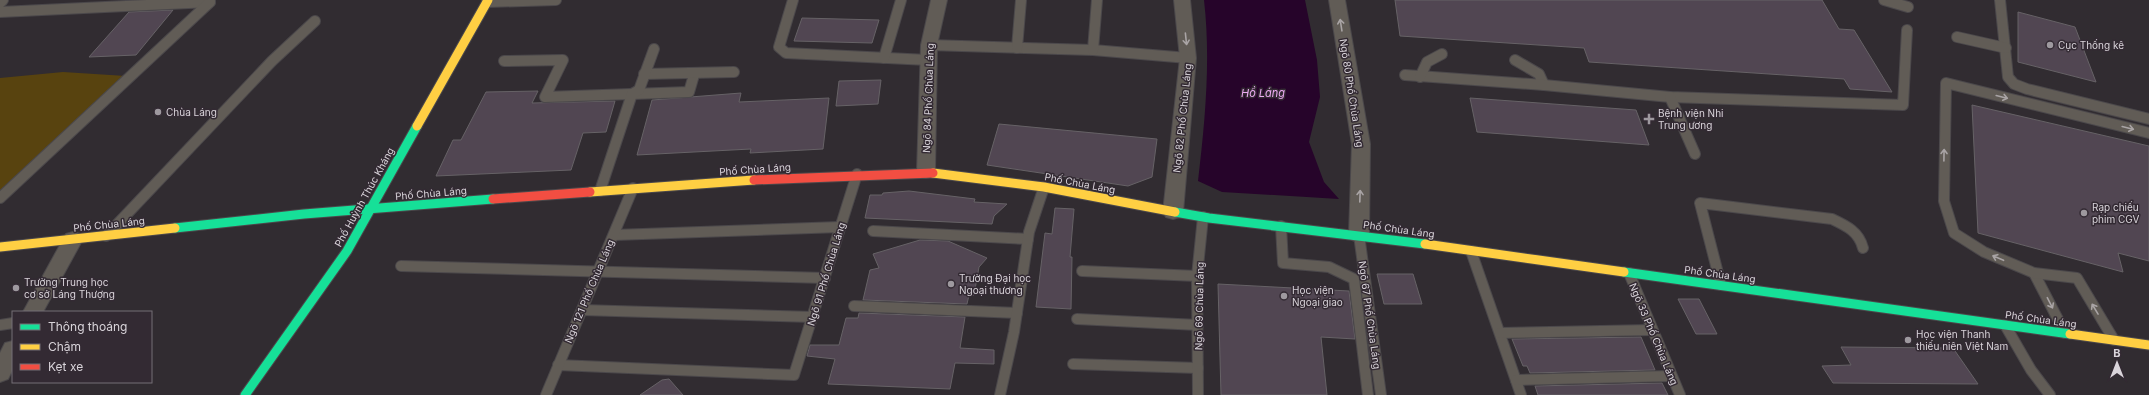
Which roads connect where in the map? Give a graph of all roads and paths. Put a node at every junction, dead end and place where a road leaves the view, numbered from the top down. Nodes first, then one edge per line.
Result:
1 (3, 0) edge
2 (74, 0) edge
3 (548, 0) edge
4 (556, 0) edge
5 (793, 0) edge
6 (901, 0) edge
7 (939, 0) edge
8 (1022, 0) edge
9 (1097, 0) edge
10 (1182, 0) edge
11 (1337, 0) edge
12 (1884, 0) edge
13 (2000, 0) edge
14 (487, 1) edge
15 (0, 3) edge
16 (1908, 7) dead end
17 (65, 9) junction
18 (0, 12) edge
19 (314, 21) dead end
20 (1907, 30) dead end
21 (1957, 37) dead end
22 (1017, 48) junction
23 (2006, 48) junction
24 (654, 50) dead end
25 (1094, 50) junction
26 (929, 52) junction
27 (1442, 54) dead end
28 (884, 58) junction
29 (1188, 58) junction
30 (1515, 60) dead end
31 (504, 61) dead end
32 (734, 72) dead end
33 (644, 74) junction
34 (1405, 75) dead end
35 (694, 76) dead end
36 (1420, 77) junction
37 (1544, 85) junction
38 (632, 94) junction
39 (1670, 98) junction
40 (2149, 119) edge
41 (2149, 133) edge
42 (1695, 154) dead end
43 (926, 172) junction
44 (857, 174) junction
45 (1044, 187) junction
46 (633, 188) junction
47 (600, 191) junction
48 (0, 198) edge
49 (371, 209) junction
50 (1173, 212) junction
51 (1203, 217) junction
52 (1281, 226) junction
53 (840, 228) junction
54 (872, 231) dead end
55 (614, 234) junction
56 (1359, 234) junction
57 (106, 236) junction
58 (73, 239) junction
59 (1028, 239) junction
60 (0, 247) edge
61 (1863, 248) dead end
62 (1471, 251) junction
63 (402, 266) dead end
64 (1082, 271) dead end
65 (598, 272) junction
66 (1629, 273) junction
67 (2034, 273) junction
68 (1198, 276) junction
69 (825, 278) junction
70 (1722, 285) junction
71 (854, 306) dead end
72 (582, 310) junction
73 (34, 311) edge
74 (1017, 313) junction
75 (813, 318) junction
76 (1077, 319) dead end
77 (12, 323) edge
78 (0, 325) edge
79 (1198, 325) junction
80 (2005, 325) junction
81 (1652, 330) junction
82 (1500, 333) junction
83 (2065, 333) junction
84 (2114, 340) junction
85 (2149, 345) edge
86 (12, 351) edge
87 (1073, 364) dead end
88 (558, 365) junction
89 (1198, 368) junction
90 (0, 373) edge
91 (1671, 376) junction
92 (1516, 380) junction
93 (245, 395) edge
94 (546, 395) edge
95 (1000, 395) edge
96 (1198, 395) edge
97 (1368, 395) edge
98 (1381, 395) edge
99 (1521, 395) edge
100 (1680, 395) edge
101 (2050, 395) edge

1 - 15 lane
2 - 17 lane
3 - 4 lane
3 - 14 lane
5 - 28 lane
6 - 28 lane
7 - 26 street, Ngõ 84 Phố Chùa Láng
8 - 22 lane
9 - 25 lane
10 -> 29 street, Ngõ 82 Phố Chùa Láng
56 -> 11 street, Ngõ 80 Phố Chùa Láng
12 - 16 lane
13 - 23 lane
14 - 49 street, Phố Huỳnh Thúc Kháng
17 - 18 lane
17 - 48 lane
19 - 57 lane
20 - 39 lane
21 - 23 lane
22 - 25 lane
22 - 26 lane
23 - 40 lane
24 - 33 lane
25 - 29 lane
26 - 28 lane
26 - 43 street, Ngõ 84 Phố Chùa Láng
27 - 36 lane
29 - 50 street, Ngõ 82 Phố Chùa Láng
30 - 37 lane
31 - 38 lane
32 - 33 lane
33 - 38 lane
34 - 36 lane
35 - 38 lane
36 - 37 lane
37 - 39 lane
38 - 47 lane
39 - 42 lane
67 -> 41 lane
43 - 44 street, Phố Chùa Láng
43 - 45 street, Phố Chùa Láng
44 - 46 street, Phố Chùa Láng
44 - 53 lane, Ngõ 91 Phố Chùa Láng
45 - 50 street, Phố Chùa Láng
45 - 59 lane
46 - 47 street, Phố Chùa Láng
46 - 55 lane, Ngõ 121 Phố Chùa Láng
47 - 49 street, Phố Chùa Láng
49 - 57 street, Phố Chùa Láng
49 - 93 street, Phố Huỳnh Thúc Kháng
50 - 51 street, Phố Chùa Láng
51 - 52 street, Phố Chùa Láng
51 - 68 lane, Ngõ 69 Chùa Láng
52 - 56 street, Phố Chùa Láng
52 - 97 lane
53 - 55 lane
53 - 69 lane, Ngõ 91 Phố Chùa Láng
54 - 59 lane
55 - 65 lane, Ngõ 121 Phố Chùa Láng
56 - 62 street, Phố Chùa Láng
56 - 98 lane, Ngõ 67 Phố Chùa Láng
57 - 58 street, Phố Chùa Láng
58 - 60 street, Phố Chùa Láng
58 - 73 street
59 - 74 lane
61 - 70 lane
62 - 66 street, Phố Chùa Láng
62 - 82 lane
63 - 65 lane
64 - 68 lane
65 - 69 lane
65 - 72 lane, Ngõ 121 Phố Chùa Láng
66 - 70 street, Phố Chùa Láng
66 - 81 lane, Ngõ 33 Phố Chùa Láng
67 -> 83 lane
84 -> 67 lane
68 - 79 lane, Ngõ 69 Chùa Láng
69 - 75 lane, Ngõ 91 Phố Chùa Láng
70 - 80 street, Phố Chùa Láng
71 - 74 lane
72 - 75 lane
72 - 88 lane, Ngõ 121 Phố Chùa Láng
74 - 95 lane
75 - 88 lane, Ngõ 91 Phố Chùa Láng
76 - 79 lane
77 - 78 lane
79 - 89 lane, Ngõ 69 Chùa Láng
80 - 83 street, Phố Chùa Láng
80 - 101 lane
81 - 82 lane
81 - 91 lane, Ngõ 33 Phố Chùa Láng
82 - 92 lane
83 - 84 street, Phố Chùa Láng
84 - 85 street, Phố Chùa Láng
86 - 90 street
87 - 89 lane
88 - 94 lane, Ngõ 121 Phố Chùa Láng
89 - 96 lane, Ngõ 69 Chùa Láng
91 - 92 lane
91 - 100 lane, Ngõ 33 Phố Chùa Láng
92 - 99 lane

